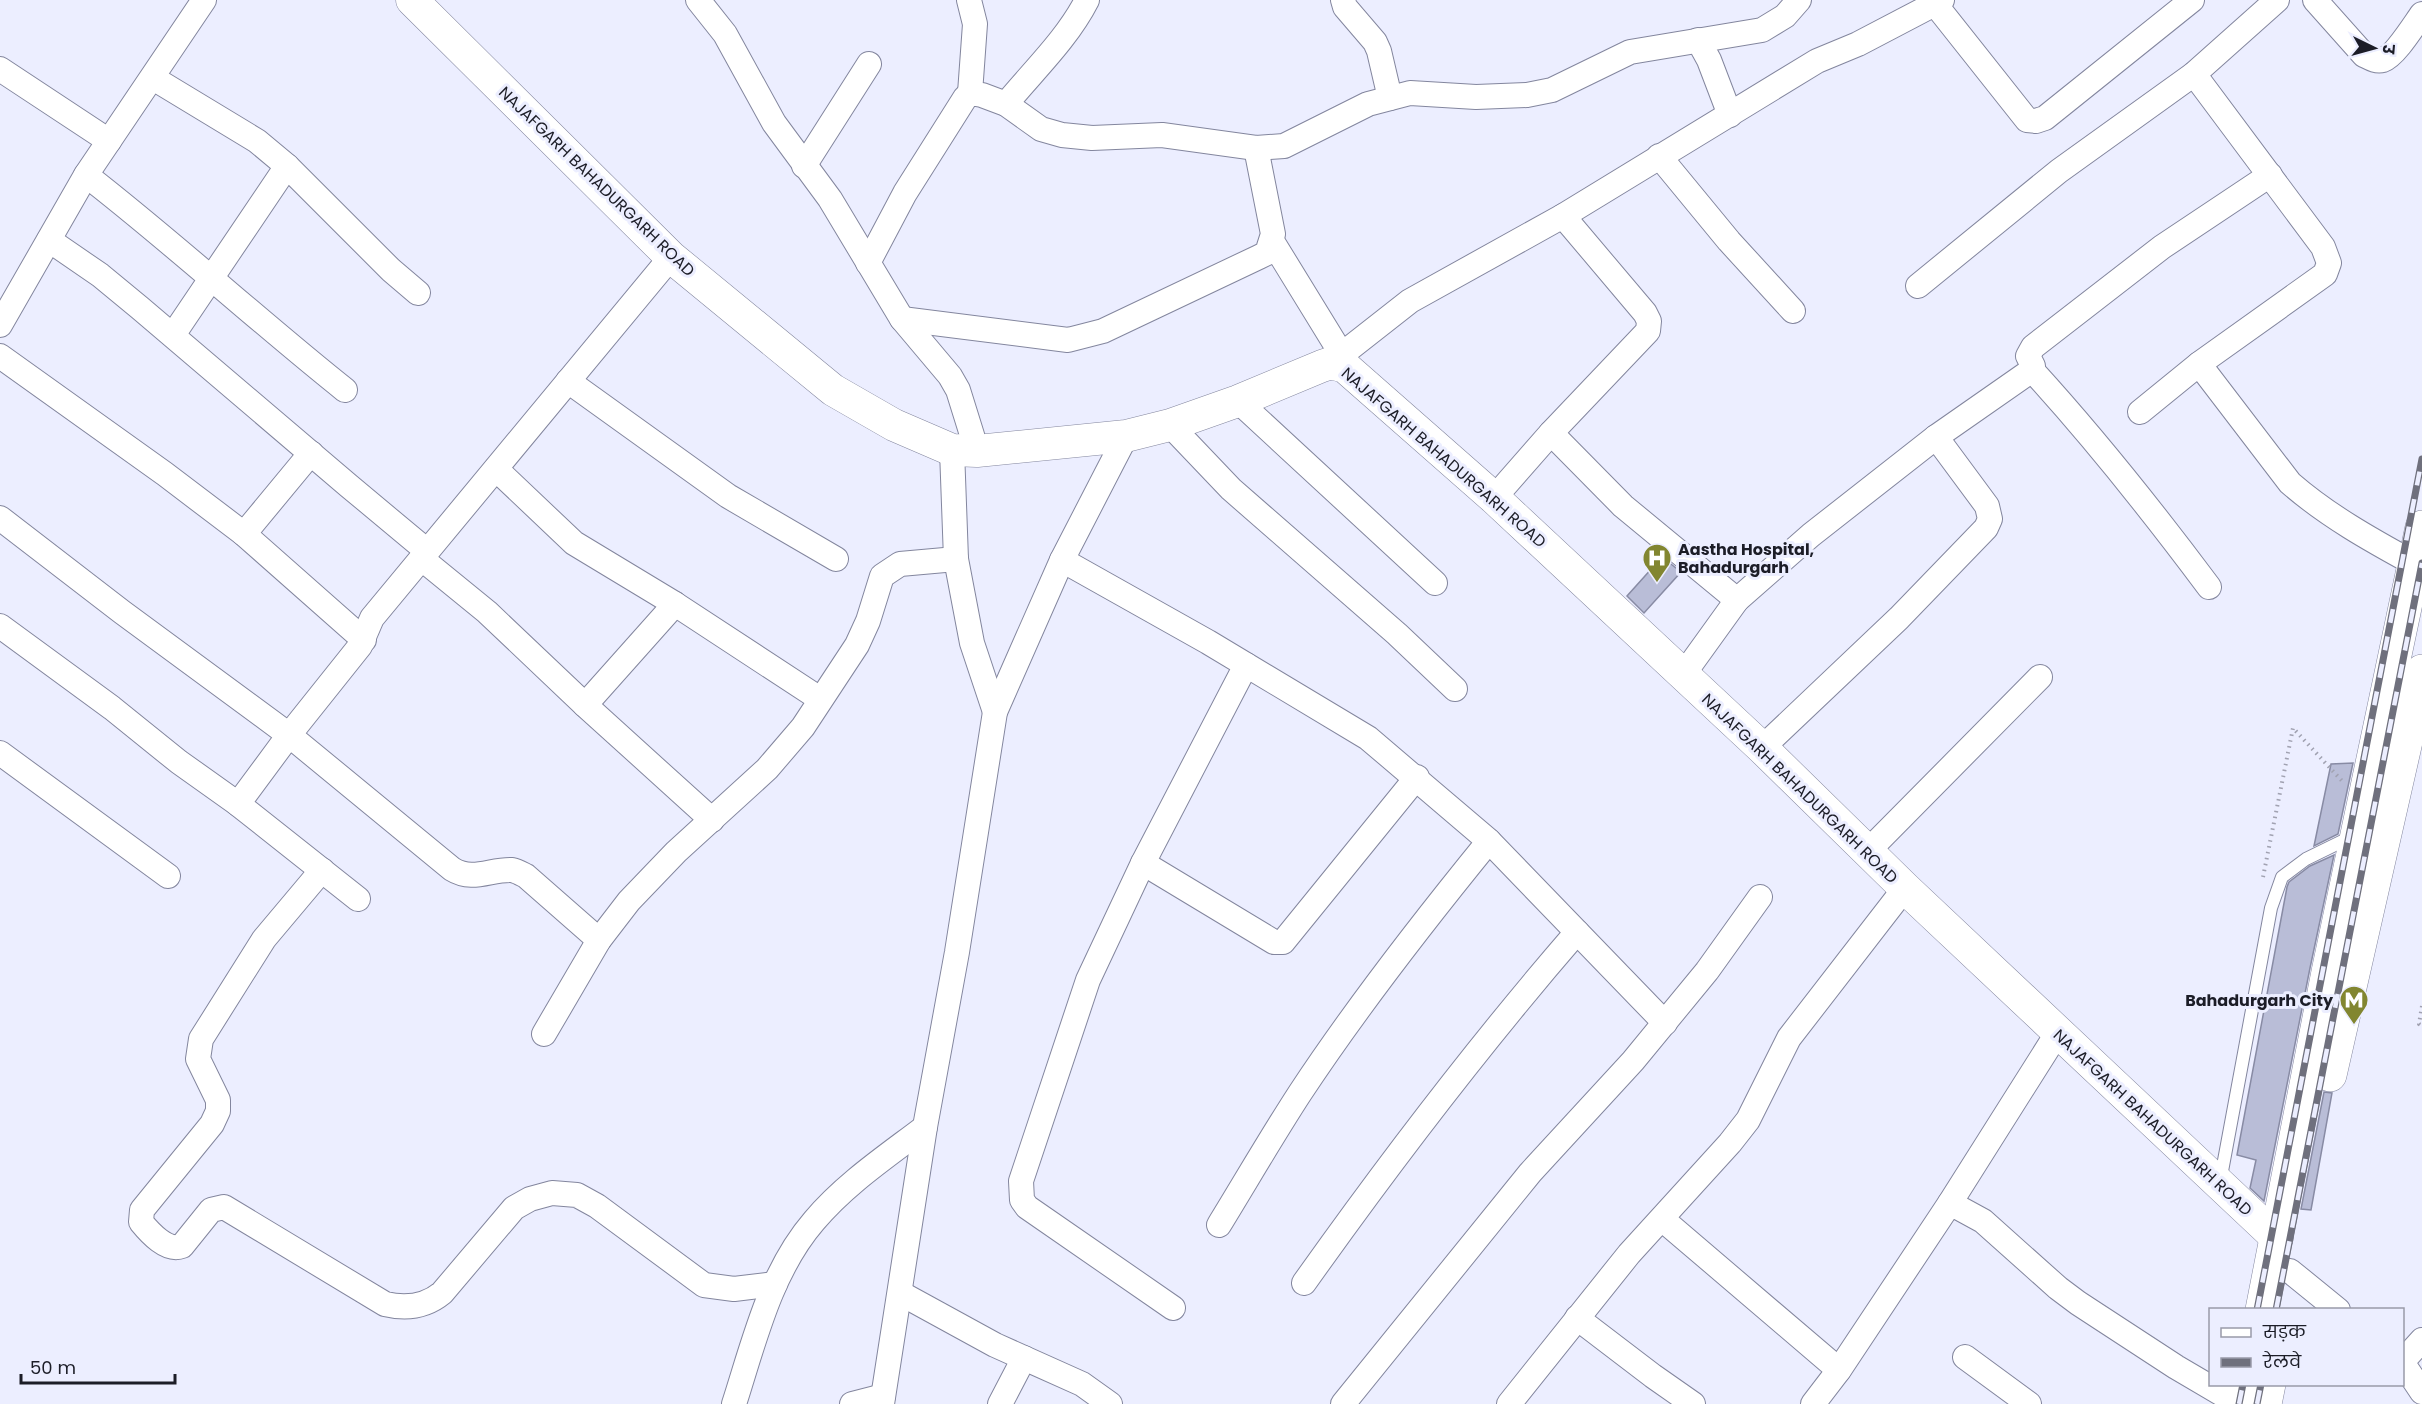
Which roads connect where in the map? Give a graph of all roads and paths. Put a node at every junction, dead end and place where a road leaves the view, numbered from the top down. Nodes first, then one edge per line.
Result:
1 (204, 0) edge
2 (412, 0) edge
3 (699, 0) edge
4 (969, 0) edge
5 (1087, 0) edge
6 (1343, 0) edge
7 (1799, 0) edge
8 (2192, 0) edge
9 (2277, 0) edge
10 (2315, 0) edge
11 (1939, 2) edge
12 (2422, 14) edge
13 (1698, 40) junction
14 (869, 64) dead end
15 (0, 69) edge
16 (2194, 74) junction
17 (153, 78) junction
18 (970, 93) junction
19 (1389, 98) junction
20 (1006, 104) junction
21 (1730, 115) junction
22 (109, 141) junction
23 (1256, 148) junction
24 (1659, 156) junction
25 (287, 166) junction
26 (804, 166) junction
27 (2270, 175) junction
28 (86, 176) junction
29 (1563, 216) junction
30 (50, 240) junction
31 (1272, 242) junction
32 (671, 256) junction
33 (868, 263) junction
34 (211, 278) junction
35 (1918, 286) dead end
36 (418, 293) dead end
37 (1792, 311) dead end
38 (902, 319) junction
39 (0, 325) edge
40 (172, 335) junction
41 (0, 356) edge
42 (1336, 359) junction
43 (2199, 364) junction
44 (2032, 370) junction
45 (568, 381) junction
46 (345, 390) dead end
47 (1238, 402) junction
48 (2140, 412) dead end
49 (1170, 425) junction
50 (1551, 433) junction
51 (1126, 436) junction
52 (1936, 436) junction
53 (964, 451) junction
54 (311, 453) junction
55 (496, 469) junction
56 (1494, 498) junction
57 (0, 518) edge
58 (2422, 526) edge
59 (244, 534) junction
60 (424, 554) junction
61 (836, 559) dead end
62 (956, 559) junction
63 (1062, 560) junction
64 (2415, 564) junction
65 (1435, 583) dead end
66 (2209, 587) dead end
67 (1737, 600) junction
68 (675, 604) junction
69 (0, 626) edge
70 (364, 640) junction
71 (1246, 665) junction
72 (2422, 670) edge
73 (1683, 675) junction
74 (2040, 677) dead end
75 (1455, 689) dead end
76 (820, 699) junction
77 (585, 705) junction
78 (994, 712) junction
79 (289, 735) junction
80 (1762, 748) junction
81 (0, 753) edge
82 (1417, 777) junction
83 (238, 804) junction
84 (712, 820) junction
85 (2356, 834) junction
86 (1489, 841) junction
87 (1867, 852) junction
88 (1143, 863) junction
89 (322, 870) junction
90 (168, 876) dead end
91 (1905, 888) junction
92 (1760, 897) dead end
93 (358, 899) dead end
94 (1577, 932) junction
95 (599, 940) junction
96 (2422, 1006) edge
97 (1665, 1023) junction
98 (2422, 1026) edge
99 (2058, 1032) junction
100 (544, 1034) dead end
101 (925, 1126) junction
102 (2220, 1184) junction
103 (1950, 1203) junction
104 (1662, 1219) junction
105 (1219, 1225) dead end
106 (2277, 1238) junction
107 (2290, 1271) junction
108 (1304, 1283) dead end
109 (776, 1284) junction
110 (900, 1293) junction
111 (1173, 1308) dead end
112 (2262, 1308) edge
113 (2283, 1308) edge
114 (2336, 1308) edge
115 (1577, 1318) junction
116 (2422, 1340) edge
117 (1965, 1357) dead end
118 (1024, 1358) junction
119 (2404, 1361) edge
120 (2404, 1364) edge
121 (1839, 1370) junction
122 (2245, 1386) edge
123 (2269, 1386) edge
124 (2422, 1392) edge
125 (882, 1400) edge
126 (734, 1404) edge
127 (852, 1404) edge
128 (1000, 1404) edge
129 (1110, 1404) edge
130 (1343, 1404) edge
131 (1509, 1404) edge
132 (1693, 1404) edge
133 (1813, 1404) edge
134 (2029, 1404) edge
135 (2240, 1404) edge
136 (2265, 1404) edge

1 - 17 street
2 - 32 street, NAJAFGARH BAHADURGARH ROAD
3 - 26 street
4 - 18 street
5 - 20 street
6 - 19 street
7 - 13 street
8 - 11 street
9 - 16 street
10 - 12 street
11 - 21 street
13 - 19 street
13 - 21 street
14 - 26 street
15 - 22 street
16 - 27 street
16 - 35 street
17 - 22 street
17 - 25 street
18 - 20 street
18 - 33 street
19 - 23 street
20 - 23 street
21 - 24 street
22 - 28 street
23 - 31 street
24 - 29 street
24 - 37 street
25 - 34 street
25 - 36 street
26 - 33 street
27 - 43 street
27 - 44 street
28 - 30 street
28 - 34 street
29 - 42 street
29 - 50 street
30 - 39 street
30 - 40 street
31 - 38 street
31 - 42 street
32 - 45 street
32 - 53 street, NAJAFGARH BAHADURGARH ROAD
33 - 38 street
34 - 40 street
34 - 46 street
38 - 53 street
40 - 54 street
41 - 59 street
42 - 47 street, NAJAFGARH BAHADURGARH ROAD
42 - 56 street, NAJAFGARH BAHADURGARH ROAD
43 - 48 street
43 - 64 street
44 - 52 street
44 - 66 street
45 - 55 street
45 - 61 street
47 - 49 street, NAJAFGARH BAHADURGARH ROAD
47 - 65 street
49 - 51 street, NAJAFGARH BAHADURGARH ROAD
49 - 75 street
50 - 56 street
50 - 67 street
51 - 53 street, NAJAFGARH BAHADURGARH ROAD
51 - 63 street
52 - 67 street
52 - 80 street
53 - 62 street
54 - 59 street
54 - 60 street
55 - 60 street
55 - 68 street
56 - 73 street, NAJAFGARH BAHADURGARH ROAD
57 - 79 street
58 - 64 main road
59 - 70 street
60 - 70 street
60 - 77 street
62 - 76 street
62 - 78 street
63 - 71 street
63 - 78 street
64 - 85 main road
67 - 73 street
68 - 76 street
68 - 77 street
69 - 83 street
70 - 79 street
71 - 82 street
71 - 88 street
72 - 107 main road
73 - 80 street, NAJAFGARH BAHADURGARH ROAD
74 - 87 street
76 - 84 street
77 - 84 street
78 - 101 street
79 - 83 street
79 - 95 street
80 - 87 street, NAJAFGARH BAHADURGARH ROAD
81 - 90 street
82 - 86 street
82 - 88 street
83 - 89 street
84 - 95 street
85 - 102 lane
85 - 106 main road
86 - 94 street
86 - 105 street
87 - 91 street, NAJAFGARH BAHADURGARH ROAD
88 - 111 street
89 - 93 street
89 - 109 street
91 - 99 street, NAJAFGARH BAHADURGARH ROAD
91 - 104 street
92 - 97 street
94 - 97 street
94 - 108 street
95 - 100 street
96 - 98 path
97 - 130 street
99 - 102 street, NAJAFGARH BAHADURGARH ROAD
99 - 103 street
101 - 109 street
101 - 110 street
102 - 106 street, NAJAFGARH BAHADURGARH ROAD
103 - 121 street
103 - 135 street
104 - 115 street
104 - 121 street
106 - 112 main road
107 - 113 main road
107 - 114 street
109 - 126 street
110 - 118 street
110 - 125 street
115 - 131 street
115 - 132 street
116 - 119 street
117 - 134 street
118 - 128 street
118 - 129 street
120 - 124 street
121 - 133 street
122 - 135 main road
123 - 136 main road
125 - 127 street

